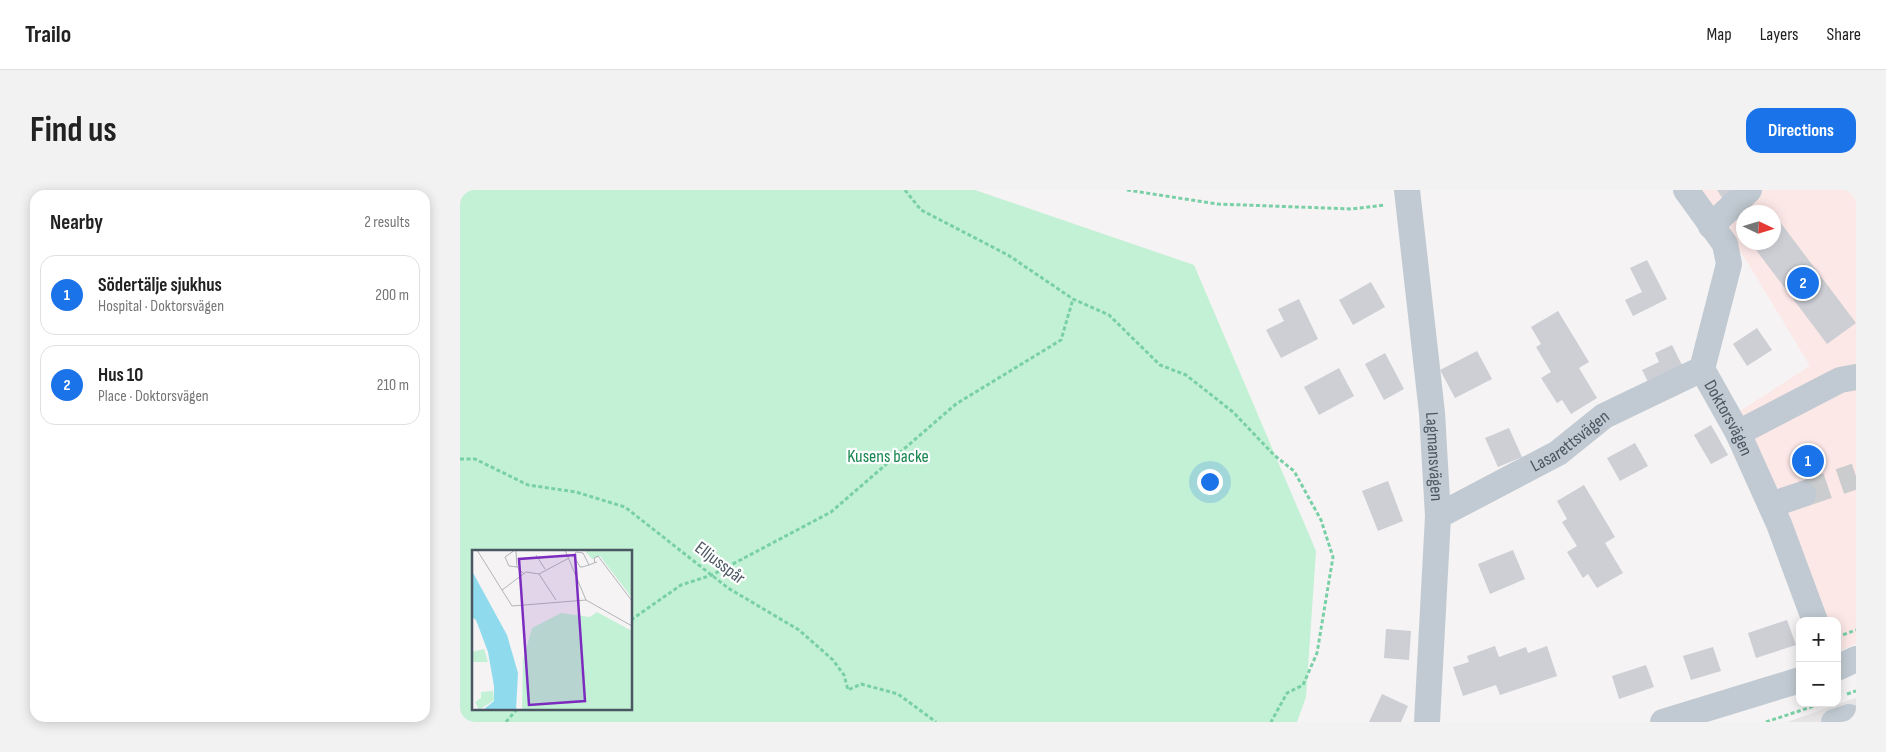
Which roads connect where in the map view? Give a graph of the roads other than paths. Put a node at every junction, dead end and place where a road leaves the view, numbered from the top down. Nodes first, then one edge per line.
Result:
1 (1686, 190) edge
2 (1749, 190) edge
3 (1408, 196) edge
4 (1712, 226) junction
5 (1702, 369) junction
6 (1856, 377) edge
7 (1738, 433) junction
8 (1803, 494) tunnel mouth
9 (1771, 504) junction
10 (1438, 516) junction
11 (1814, 617) edge
12 (1856, 660) edge
13 (1841, 666) edge
14 (1796, 681) edge
15 (1856, 720) edge
16 (1427, 722) edge
17 (1664, 722) edge
18 (1834, 722) edge

1 - 4 street, Doktorsvägen
2 - 4 street
3 - 10 street, Lagmansvägen
4 - 5 street, Doktorsvägen
5 - 7 street, Doktorsvägen
5 - 10 street, Lasarettsvägen
6 - 7 street
7 - 9 street, Doktorsvägen
8 - 9 street
9 - 11 street, Doktorsvägen
10 - 16 street, Lagmansvägen
12 - 13 street
14 - 17 street
15 - 18 street

